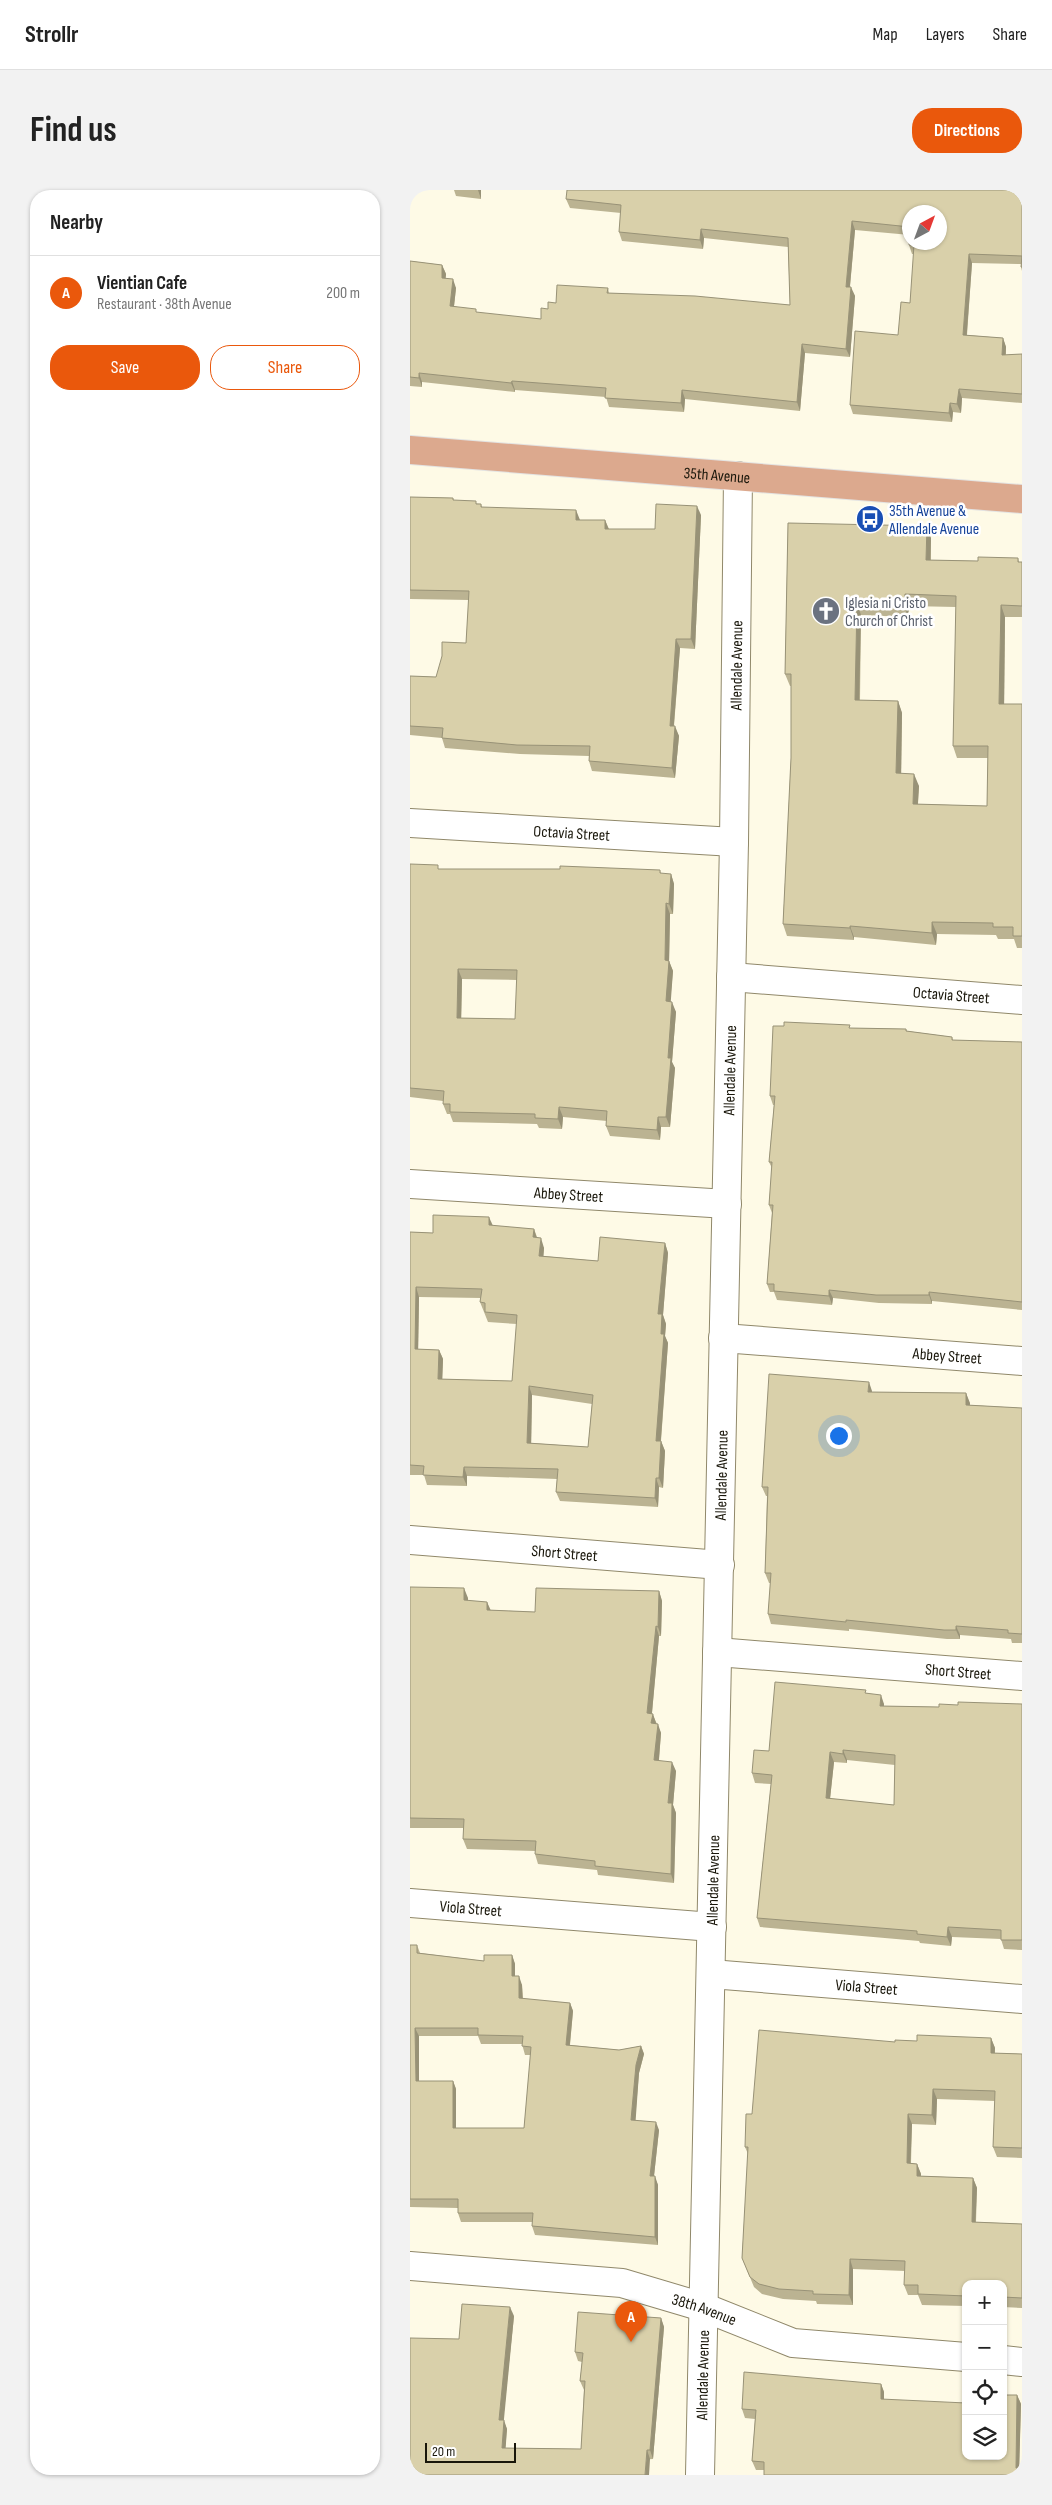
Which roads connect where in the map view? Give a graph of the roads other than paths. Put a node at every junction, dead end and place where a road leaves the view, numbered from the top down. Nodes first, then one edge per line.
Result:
1 (410, 450) edge
2 (738, 476) junction
3 (1022, 499) edge
4 (410, 823) edge
5 (734, 842) junction
6 (731, 977) junction
7 (1022, 1000) edge
8 (410, 1184) edge
9 (727, 1204) junction
10 (723, 1338) junction
11 (1022, 1361) edge
12 (410, 1540) edge
13 (720, 1565) junction
14 (717, 1652) junction
15 (1022, 1676) edge
16 (410, 1903) edge
17 (712, 1927) junction
18 (711, 1974) junction
19 (1022, 1998) edge
20 (410, 2266) edge
21 (703, 2307) junction
22 (962, 2357) edge
23 (1007, 2360) edge
24 (1022, 2362) edge
25 (700, 2475) edge

1 - 2 main road, 35th Avenue
2 - 3 main road, 35th Avenue
2 - 5 street, Allendale Avenue
4 - 5 street, Octavia Street
5 - 6 street, Allendale Avenue
6 - 7 street, Octavia Street
6 - 9 street, Allendale Avenue
8 - 9 street, Abbey Street
9 - 10 street, Allendale Avenue
10 - 11 street, Abbey Street
10 - 13 street, Allendale Avenue
12 - 13 street, Short Street
13 - 14 street, Allendale Avenue
14 - 15 street, Short Street
14 - 17 street, Allendale Avenue
16 - 17 street, Viola Street
17 - 18 street, Allendale Avenue
18 - 19 street, Viola Street
18 - 21 street, Allendale Avenue
20 - 21 street, 38th Avenue
21 - 22 street, 38th Avenue
21 - 25 street, Allendale Avenue
23 - 24 street

